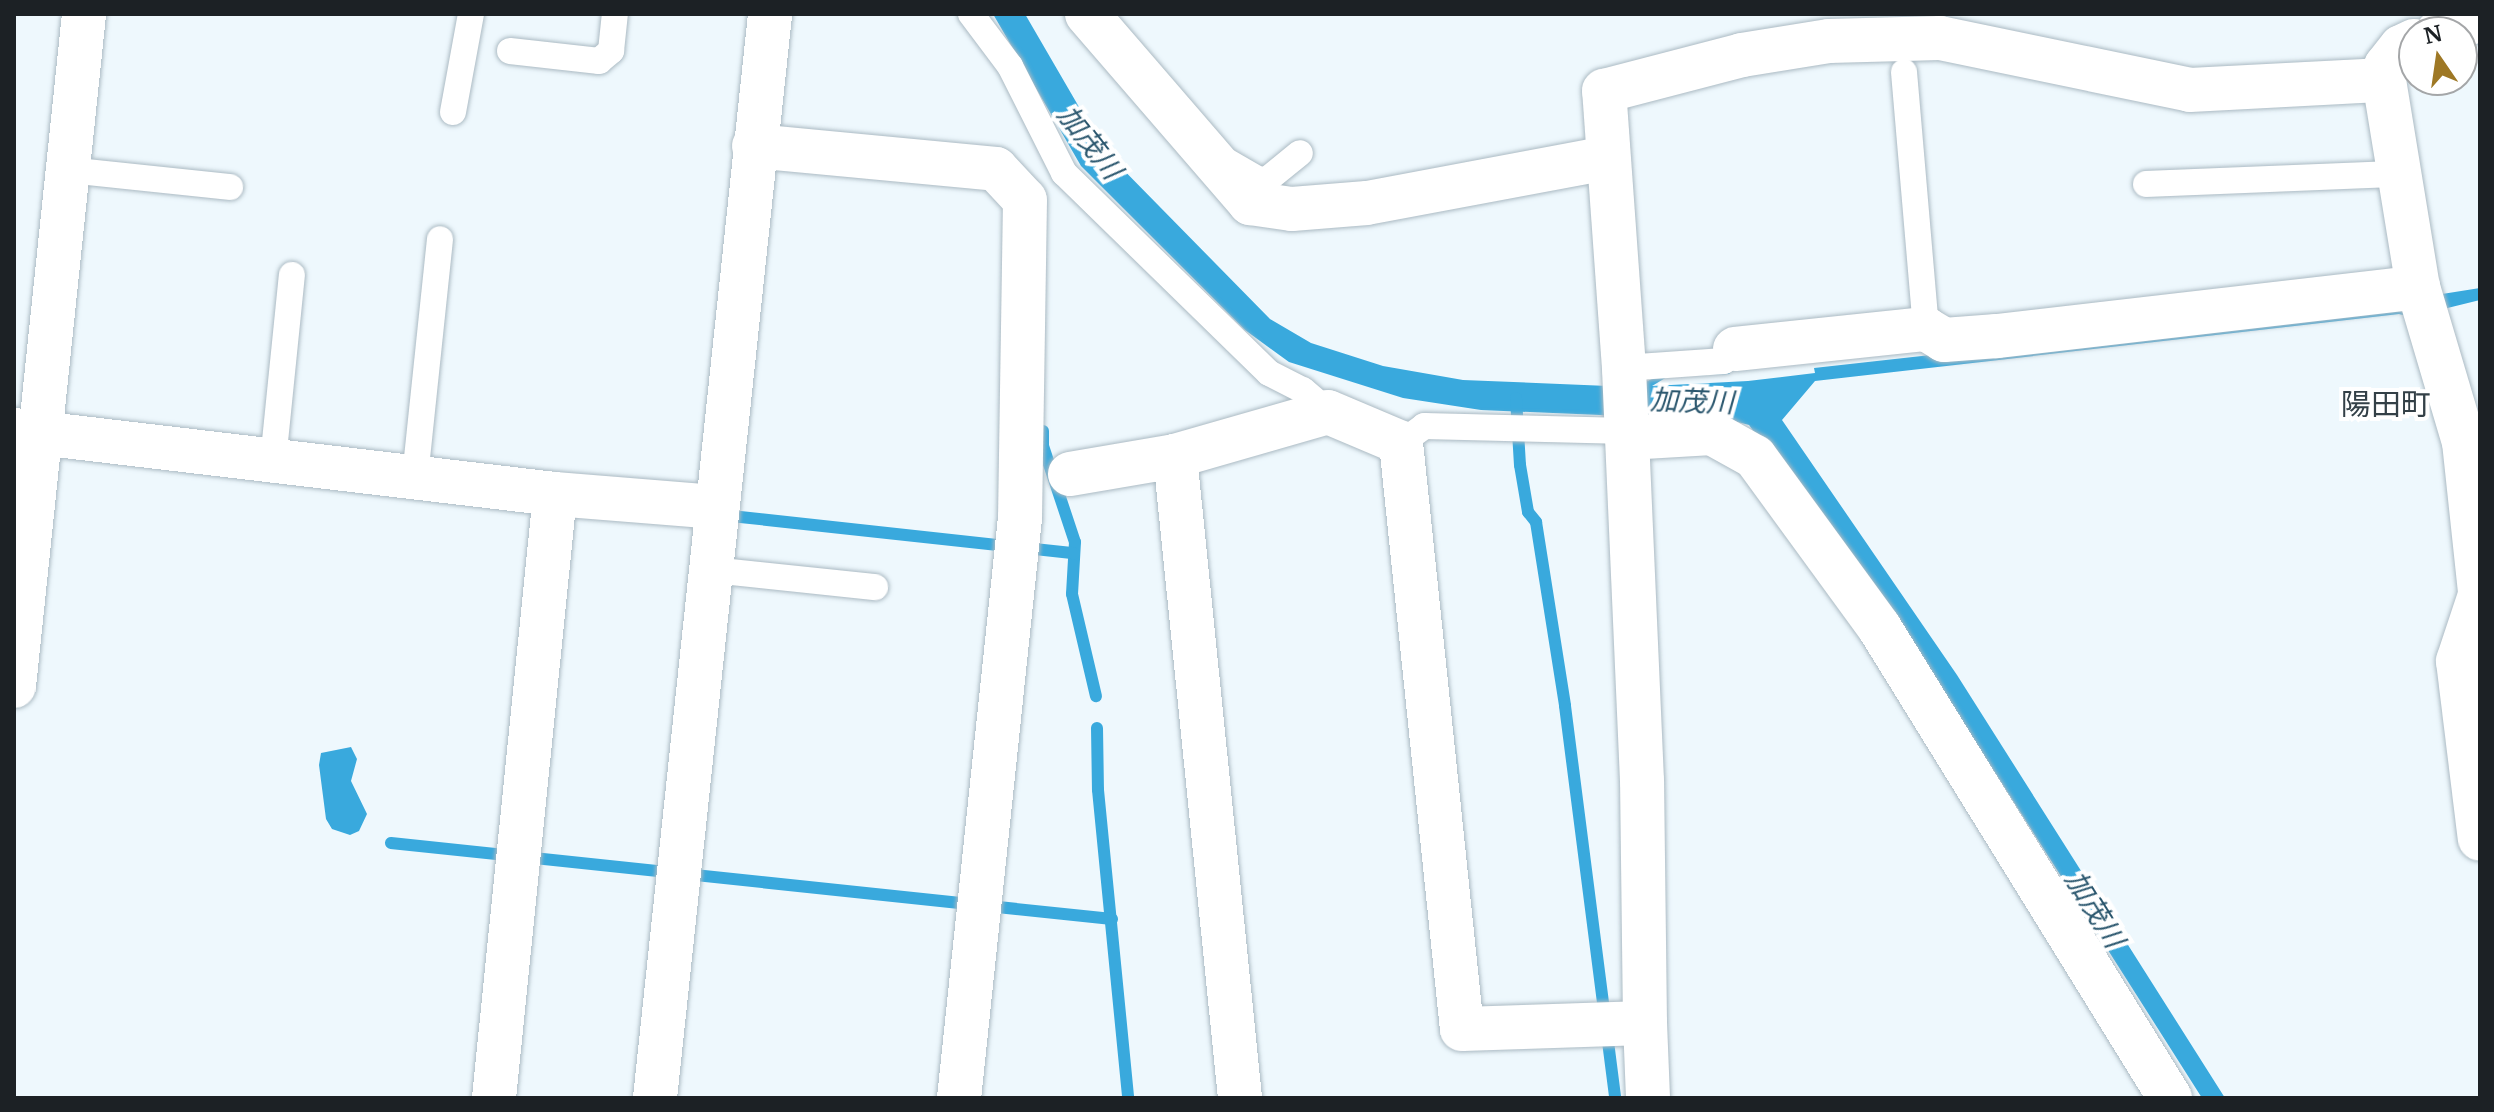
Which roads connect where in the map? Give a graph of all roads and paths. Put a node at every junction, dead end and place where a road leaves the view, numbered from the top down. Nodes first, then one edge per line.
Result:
1 (84, 14) edge
2 (471, 14) edge
3 (615, 14) edge
4 (770, 14) edge
5 (971, 14) edge
6 (1102, 20) edge
7 (510, 51) dead end
8 (2398, 52) edge
9 (1904, 72) dead end
10 (2384, 80) junction
11 (453, 112) dead end
12 (754, 146) junction
13 (1300, 153) dead end
14 (1213, 155) junction
15 (1608, 158) junction
16 (68, 170) junction
17 (2399, 174) junction
18 (2146, 184) dead end
19 (230, 187) dead end
20 (440, 239) dead end
21 (292, 275) dead end
22 (2418, 287) junction
23 (1926, 329) junction
24 (1735, 349) joint
25 (1624, 368) junction
26 (1328, 412) junction
27 (26, 431) edge
28 (1627, 434) junction
29 (1401, 443) junction
30 (1175, 456) junction
31 (273, 461) junction
32 (1070, 474) dead end
33 (415, 477) junction
34 (555, 494) junction
35 (717, 507) junction
36 (712, 570) junction
37 (875, 587) dead end
38 (2480, 593) edge
39 (14, 686) edge
40 (2480, 839) edge
41 (1645, 1023) junction
42 (494, 1098) edge
43 (655, 1098) edge
44 (959, 1098) edge
45 (1240, 1098) edge
46 (1648, 1098) edge
47 (2170, 1098) edge

1 - 16 street
2 - 11 lane
3 - 7 lane
4 - 12 street
5 - 26 lane
6 - 14 street
8 - 10 street
9 - 23 lane
10 - 15 street
10 - 17 street
12 - 35 street
12 - 44 street
13 - 14 lane
14 - 15 street
15 - 25 street
16 - 19 lane
16 - 27 street
17 - 18 lane
17 - 22 street
20 - 33 lane
21 - 31 lane
22 - 23 street
22 - 38 street
23 - 24 street
24 - 25 lane
25 - 28 street
26 - 29 street
26 - 30 street
27 - 31 street
27 - 39 street
28 - 29 lane
28 - 41 street
28 - 47 street
29 - 41 street
30 - 32 street
30 - 45 street
31 - 33 street
33 - 34 street
34 - 35 street
34 - 42 street
35 - 36 street
36 - 37 lane
36 - 43 street
38 - 40 street
41 - 46 street

